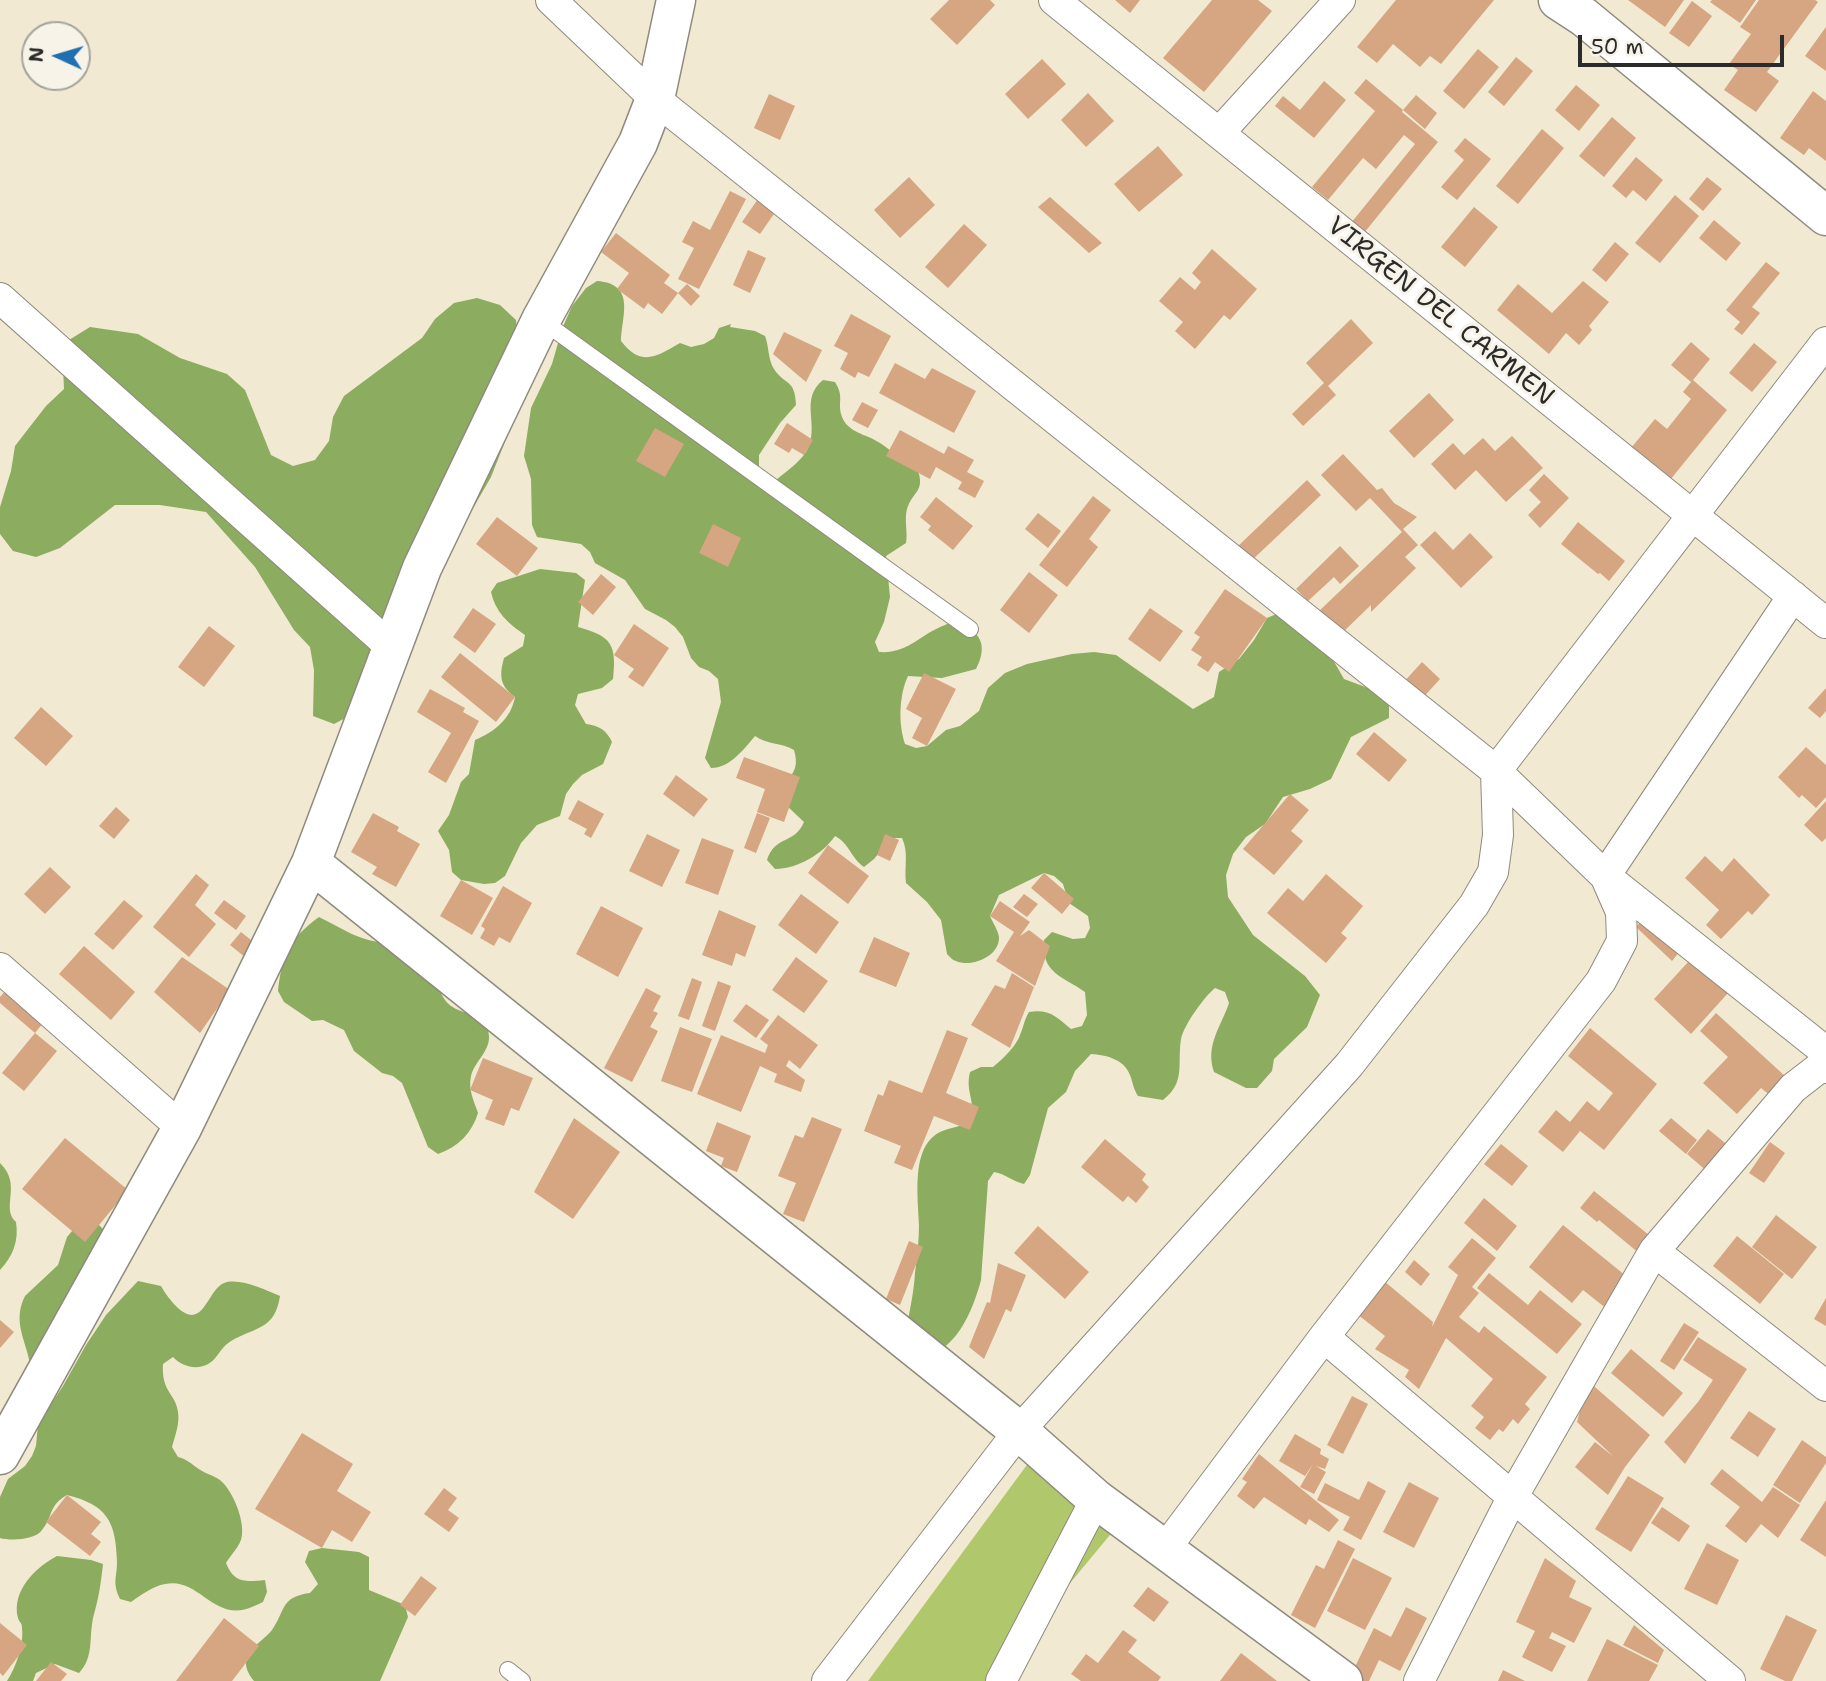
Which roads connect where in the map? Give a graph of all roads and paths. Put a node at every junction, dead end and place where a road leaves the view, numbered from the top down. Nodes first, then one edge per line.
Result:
1 (551, 0) edge
2 (676, 0) edge
3 (1054, 0) edge
4 (1340, 0) edge
5 (1558, 0) edge
6 (655, 99) junction
7 (1219, 133) junction
8 (1826, 216) edge
9 (0, 298) edge
10 (541, 320) junction
11 (1826, 342) edge
12 (1693, 515) junction
13 (1793, 596) junction
14 (1826, 624) edge
15 (970, 629) dead end
16 (391, 647) junction
17 (1496, 771) junction
18 (311, 863) junction
19 (1605, 876) junction
20 (0, 968) edge
21 (1826, 1052) edge
22 (1826, 1068) edge
23 (182, 1128) junction
24 (1654, 1251) junction
25 (1324, 1337) junction
26 (1826, 1386) edge
27 (1019, 1431) junction
28 (3, 1445) edge
29 (1513, 1496) junction
30 (1096, 1499) junction
31 (1165, 1549) junction
32 (508, 1670) dead end
33 (522, 1681) edge
34 (827, 1681) edge
35 (1000, 1681) edge
36 (1343, 1681) edge
37 (1419, 1681) edge
38 (1730, 1681) edge

1 - 6 street
2 - 6 street
3 - 7 street, VIRGEN DEL CARMEN
4 - 7 street
5 - 8 street
6 - 10 street
6 - 17 street
7 - 12 street, VIRGEN DEL CARMEN
9 - 16 street
10 - 15 lane
10 - 16 street
11 - 12 street
12 - 13 street, VIRGEN DEL CARMEN
12 - 17 street
13 - 14 street, VIRGEN DEL CARMEN
13 - 19 street
16 - 18 street
17 - 19 street
17 - 27 street
18 - 23 street
18 - 27 street
19 - 21 street
19 - 25 street
20 - 23 street
22 - 24 street
23 - 28 street
24 - 26 street
24 - 29 street
25 - 29 street
25 - 31 street
27 - 30 street
27 - 34 street
29 - 37 street
29 - 38 street
30 - 31 street
30 - 35 street
31 - 36 street
32 - 33 lane

